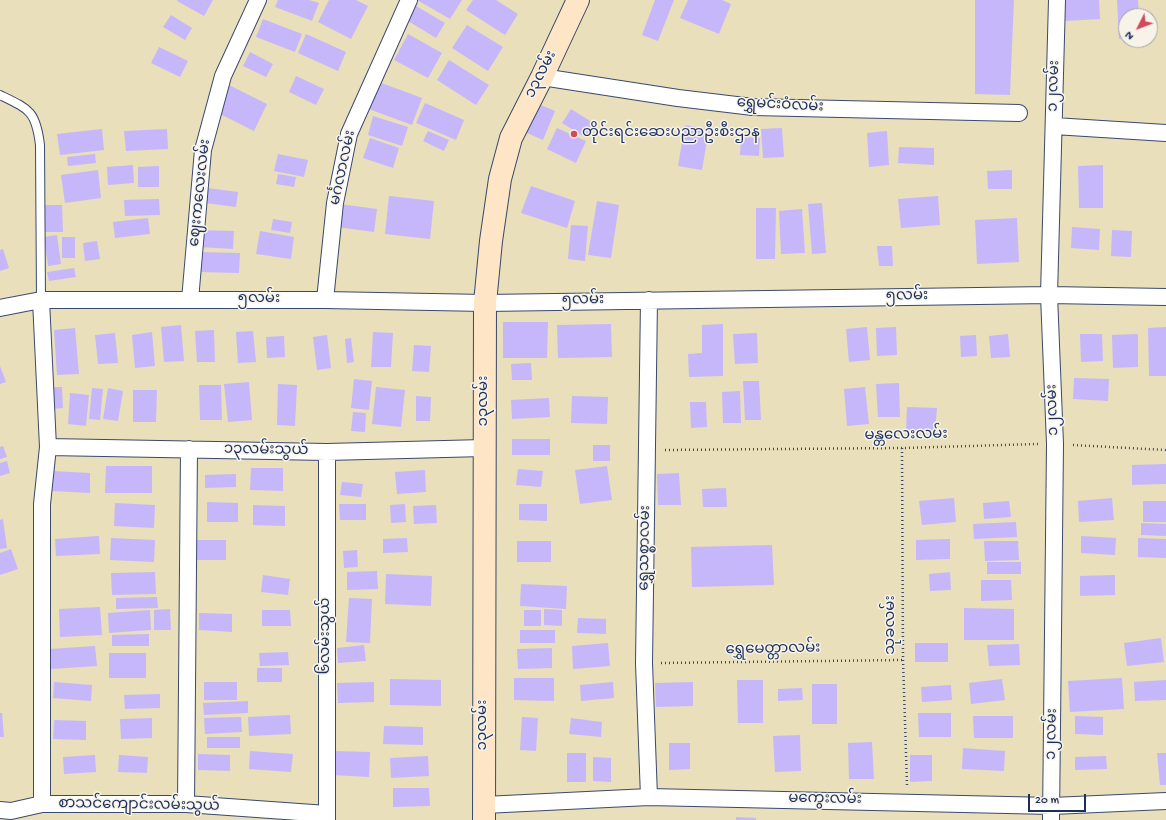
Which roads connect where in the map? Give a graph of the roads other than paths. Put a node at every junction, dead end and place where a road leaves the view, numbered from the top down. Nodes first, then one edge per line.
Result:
1 (258, 0) edge
2 (409, 0) edge
3 (578, 0) edge
4 (1057, 0) edge
5 (542, 77) junction
6 (0, 95) edge
7 (1019, 113) dead end
8 (1054, 126) junction
9 (1166, 133) edge
10 (1049, 295) junction
11 (1166, 296) edge
12 (42, 300) junction
13 (190, 300) junction
14 (325, 300) junction
15 (649, 300) junction
16 (485, 303) junction
17 (0, 308) edge
18 (48, 447) junction
19 (484, 448) junction
20 (189, 449) junction
21 (327, 452) junction
22 (649, 797) junction
23 (1166, 801) edge
24 (42, 804) junction
25 (186, 804) junction
26 (0, 810) edge
27 (484, 812) edge
28 (1051, 813) edge
29 (327, 817) edge

1 - 13 street, ဈေးကလေးလမ်း
2 - 14 street, မင်္ဂလာလမ်း
3 - 5 street, ၁၃လမ်း
4 - 8 street, ၁၂လမ်း
5 - 7 street, ရွှေမင်းဝံလမ်း
5 - 16 street, ၁၃လမ်း
6 - 12 lane
8 - 9 street
8 - 10 street, ၁၂လမ်း
10 - 11 street, ၅လမ်း
10 - 15 street, ၅လမ်း
10 - 28 street, ၁၂လမ်း
12 - 13 street, ၅လမ်း
12 - 17 street, ၅လမ်း
12 - 18 street
13 - 14 street, ၅လမ်း
14 - 16 street, ၅လမ်း
15 - 16 street, ၅လမ်း
15 - 22 street, ရွှေသစ္စာလမ်း
16 - 19 street, ၁၃လမ်း
18 - 20 street, ၁၃လမ်းသွယ်
18 - 24 street
19 - 21 street, ၁၃လမ်းသွယ်
19 - 27 street, ၁၃လမ်း
20 - 21 street, ၁၃လမ်းသွယ်
20 - 25 street
21 - 29 street, ၆လမ်းသွယ်
22 - 27 street, မကွေးလမ်း
22 - 28 street, မကွေးလမ်း
23 - 28 street, မကွေးလမ်း
24 - 25 street, စာသင်ကျောင်းလမ်းသွယ်
24 - 26 street, စာသင်ကျောင်းလမ်းသွယ်
25 - 29 street, စာသင်ကျောင်းလမ်းသွယ်

